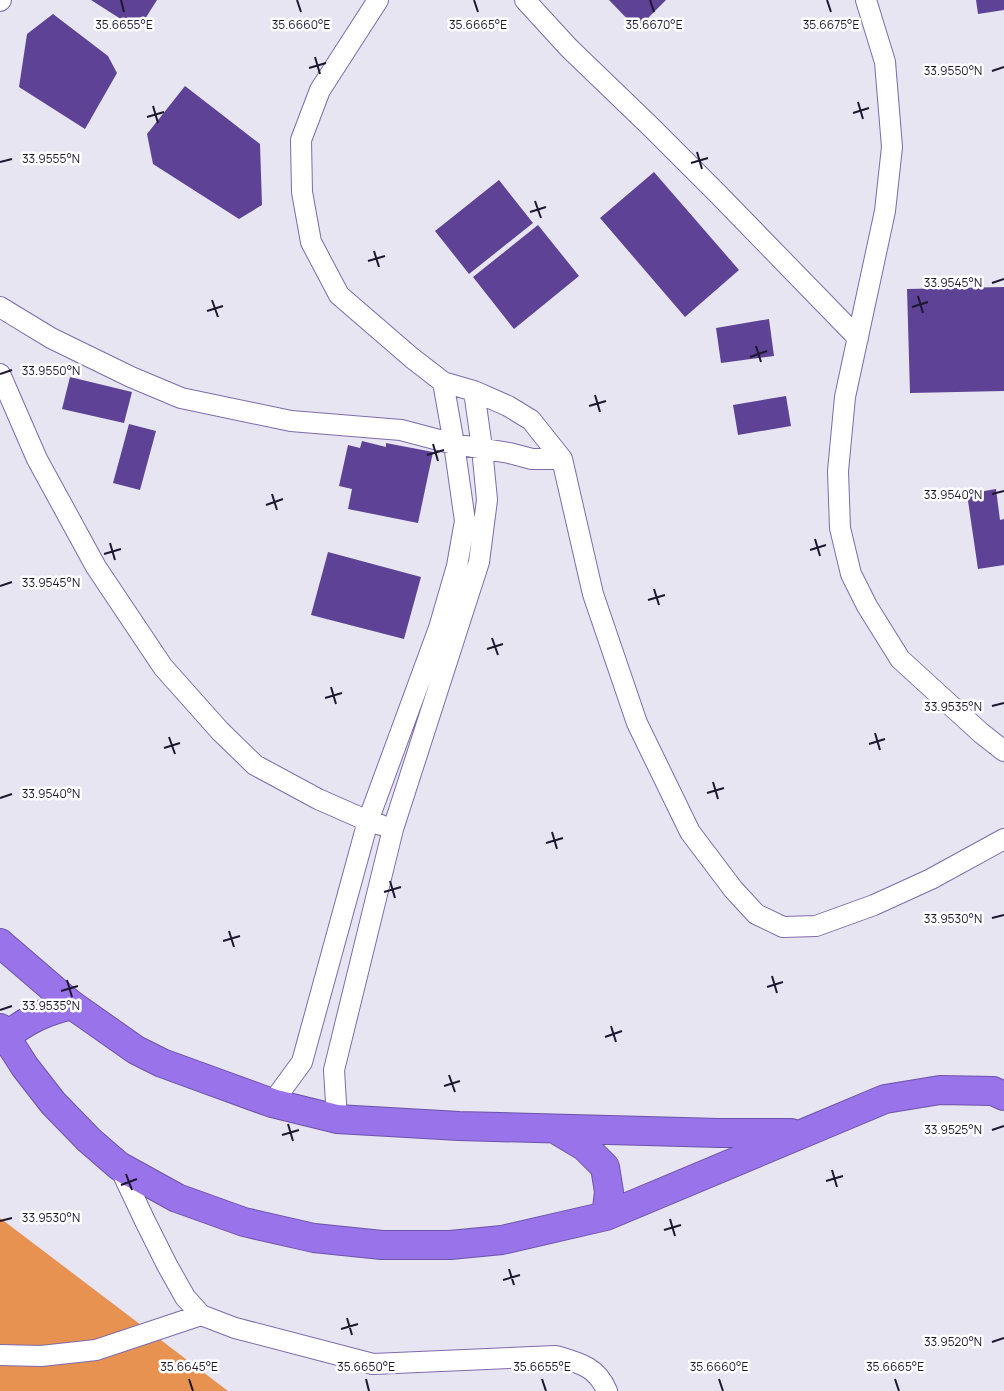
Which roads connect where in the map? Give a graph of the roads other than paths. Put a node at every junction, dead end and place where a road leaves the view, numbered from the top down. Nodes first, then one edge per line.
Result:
1 (378, 0) edge
2 (525, 0) edge
3 (866, 0) edge
4 (0, 307) edge
5 (858, 338) junction
6 (0, 374) edge
7 (444, 382) junction
8 (474, 391) junction
9 (454, 444) junction
10 (482, 448) junction
11 (562, 459) junction
12 (447, 630) junction
13 (1004, 751) edge
14 (368, 821) junction
15 (393, 829) junction
16 (1004, 839) edge
17 (0, 943) edge
18 (72, 1005) junction
19 (3, 1033) edge
20 (302, 1062) junction
21 (334, 1070) junction
22 (1004, 1096) edge
23 (272, 1103) junction
24 (337, 1119) junction
25 (553, 1128) junction
26 (805, 1133) junction
27 (119, 1166) junction
28 (606, 1216) junction
29 (201, 1316) junction
30 (0, 1355) edge
31 (608, 1391) edge

1 - 7 street
2 - 5 street
3 - 5 street
4 - 9 street
5 - 13 street
6 - 14 street
7 - 8 street
7 - 9 street
8 - 10 street
8 - 11 street
9 - 10 street
9 - 12 street
10 - 11 street
10 - 12 street
11 - 16 street
12 - 14 street
12 - 15 street
14 - 15 street
14 - 20 street
15 - 21 street
17 - 18 highway
18 - 19 highway
18 - 23 highway
19 - 27 highway
20 - 21 street
20 - 23 street
21 - 24 street
22 - 26 highway
23 - 24 highway
24 - 25 highway
25 - 26 highway
25 - 28 highway
26 - 28 highway
27 - 28 highway
27 - 29 street
29 - 30 street
29 - 31 street

